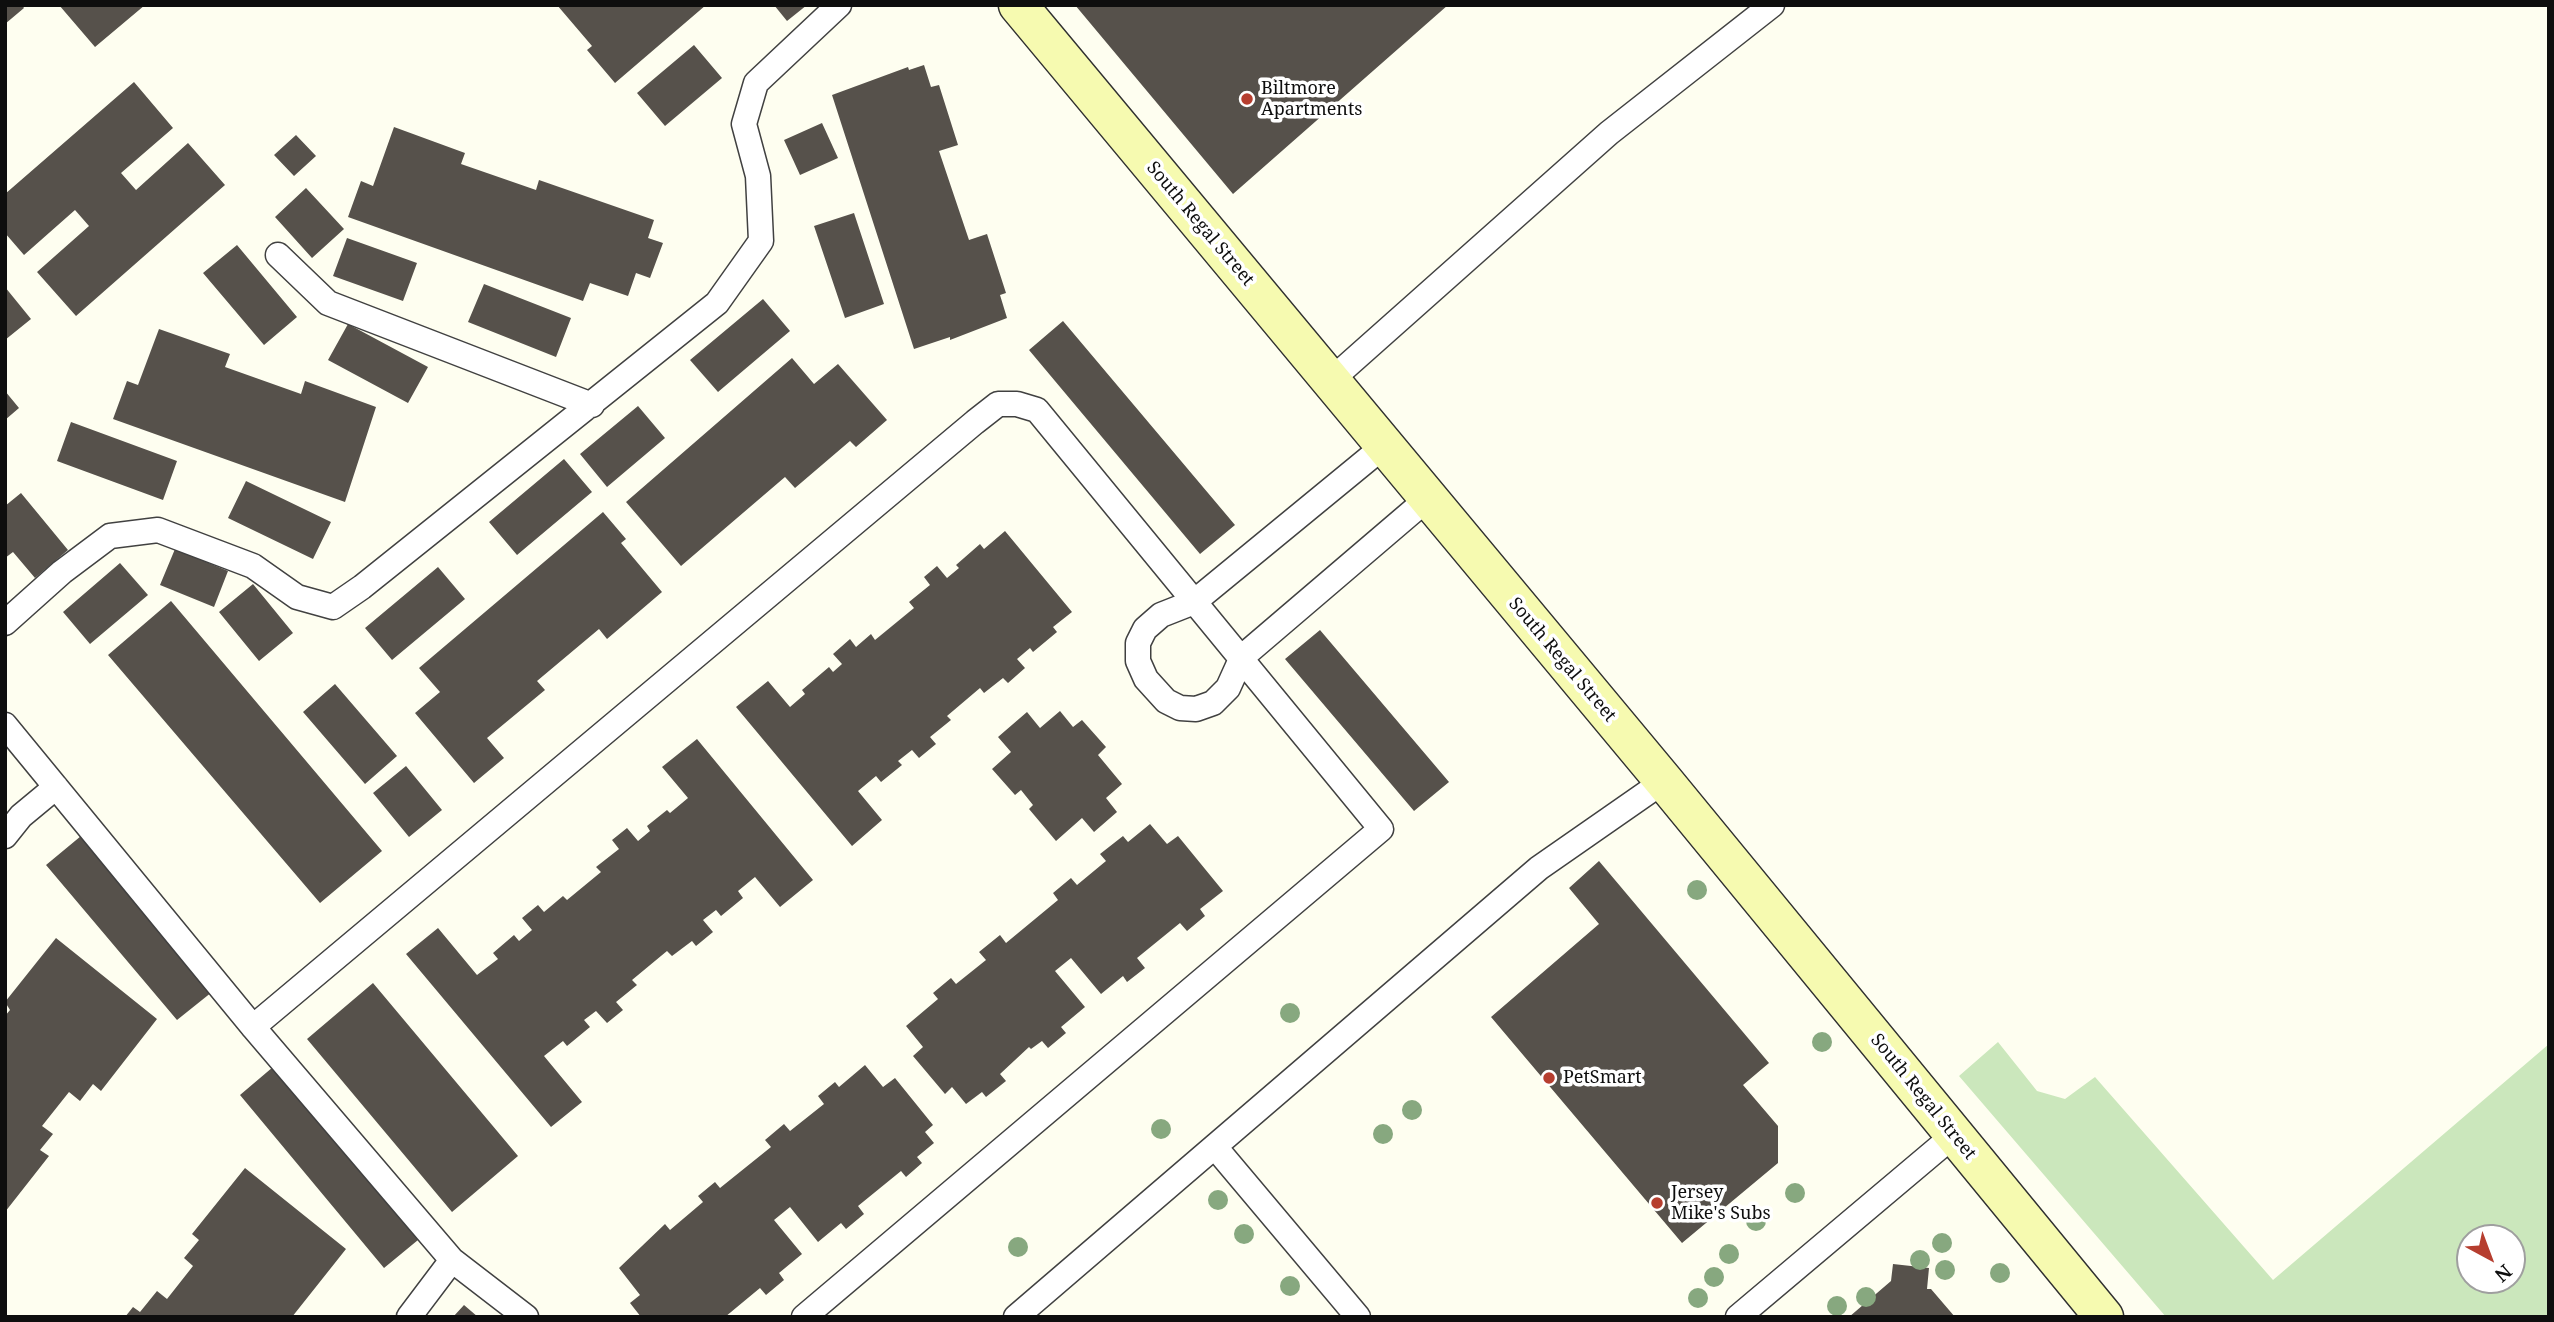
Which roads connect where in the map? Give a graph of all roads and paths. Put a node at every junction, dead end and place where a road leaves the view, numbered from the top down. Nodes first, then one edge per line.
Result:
1 (839, 5) edge
2 (1018, 5) edge
3 (1772, 5) edge
4 (278, 255) dead end
5 (1330, 381) junction
6 (592, 405) junction
7 (1384, 446) junction
8 (1427, 499) junction
9 (1194, 602) junction
10 (5, 623) edge
11 (1242, 657) junction
12 (5, 725) edge
13 (1664, 781) junction
14 (56, 787) junction
15 (5, 836) edge
16 (253, 1027) junction
17 (1954, 1135) junction
18 (1215, 1147) junction
19 (452, 1260) junction
20 (409, 1317) edge
21 (526, 1317) edge
22 (804, 1317) edge
23 (1016, 1317) edge
24 (1358, 1317) edge
25 (1738, 1317) edge
26 (2104, 1317) edge

1 - 6 lane
2 - 5 main road, South Regal Street
3 - 5 lane
4 - 6 lane
5 - 7 main road, South Regal Street
6 - 10 lane
7 - 8 main road, South Regal Street
7 - 9 lane
8 - 11 lane
8 - 13 main road, South Regal Street
9 - 11 lane
9 - 11 lane
9 - 16 lane
11 - 22 lane
12 - 14 lane
13 - 17 main road, South Regal Street
13 - 18 lane
14 - 15 lane
14 - 16 lane
16 - 19 lane
17 - 25 lane
17 - 26 main road, South Regal Street
18 - 23 lane
18 - 24 lane
19 - 20 lane
19 - 21 lane

